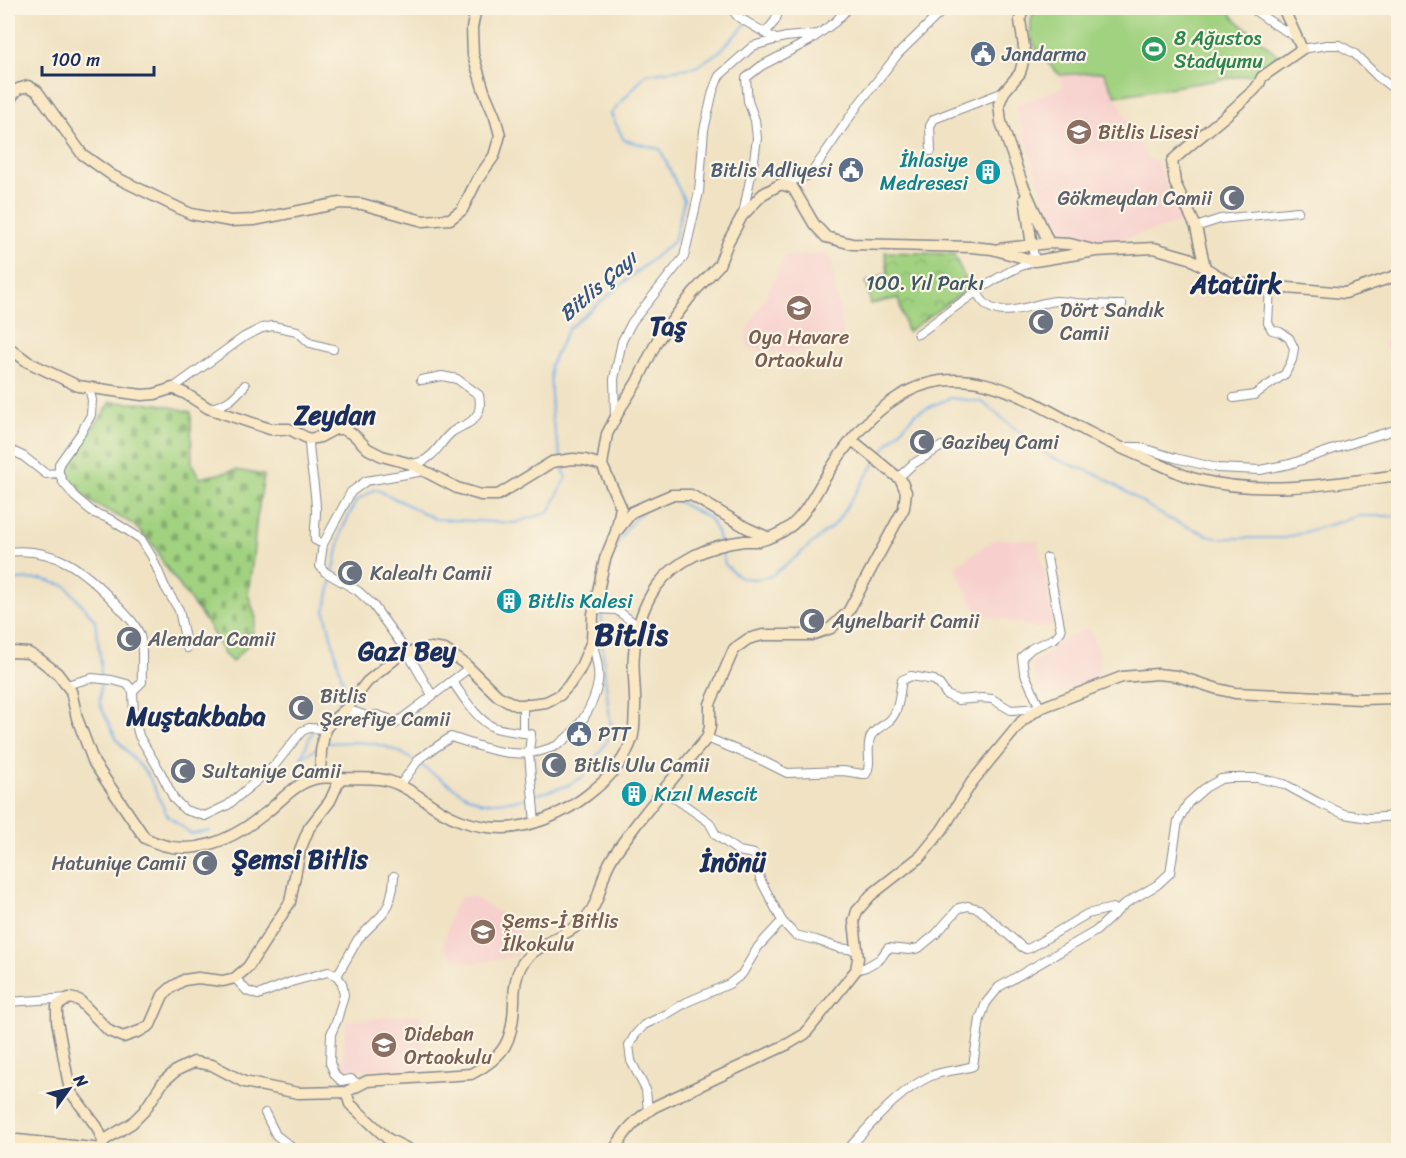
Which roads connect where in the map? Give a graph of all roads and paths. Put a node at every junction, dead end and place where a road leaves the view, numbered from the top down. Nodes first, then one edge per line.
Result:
1 (476, 8) edge
2 (732, 8) edge
3 (780, 8) edge
4 (848, 8) edge
5 (950, 8) edge
6 (1023, 8) edge
7 (1251, 8) edge
8 (1283, 8) edge
9 (765, 33) junction
10 (819, 34) junction
11 (1296, 37) junction
12 (777, 40) junction
13 (1302, 49) junction
14 (1004, 92) junction
15 (1398, 92) edge
16 (8, 101) edge
17 (931, 152) dead end
18 (1022, 183) junction
19 (781, 184) junction
20 (1298, 211) dead end
21 (742, 216) junction
22 (1196, 226) junction
23 (1050, 243) junction
24 (1032, 246) junction
25 (992, 249) junction
26 (1096, 251) junction
27 (1051, 259) junction
28 (1035, 261) junction
29 (1205, 268) junction
30 (1398, 275) edge
31 (1270, 287) junction
32 (977, 292) junction
33 (1122, 305) dead end
34 (918, 334) dead end
35 (8, 347) edge
36 (333, 349) dead end
37 (421, 380) dead end
38 (245, 385) dead end
39 (90, 388) junction
40 (173, 388) junction
41 (1234, 398) dead end
42 (208, 408) junction
43 (615, 417) junction
44 (1398, 429) edge
45 (309, 439) junction
46 (852, 440) junction
47 (942, 446) dead end
48 (1116, 446) junction
49 (8, 449) edge
50 (411, 464) junction
51 (602, 465) junction
52 (424, 471) junction
53 (59, 473) junction
54 (1398, 475) edge
55 (898, 478) junction
56 (616, 532) junction
57 (767, 537) junction
58 (323, 544) junction
59 (8, 552) edge
60 (1047, 558) dead end
61 (596, 609) junction
62 (639, 627) junction
63 (594, 638) junction
64 (637, 640) junction
65 (187, 648) dead end
66 (407, 652) junction
67 (8, 653) edge
68 (469, 668) junction
69 (452, 681) junction
70 (66, 685) junction
71 (133, 691) junction
72 (432, 695) junction
73 (1398, 698) edge
74 (523, 705) junction
75 (1040, 708) junction
76 (346, 709) junction
77 (323, 732) junction
78 (523, 733) junction
79 (707, 738) junction
80 (529, 754) junction
81 (320, 778) junction
82 (340, 778) junction
83 (400, 785) junction
84 (663, 790) junction
85 (1398, 816) edge
86 (535, 823) junction
87 (394, 876) dead end
88 (1117, 911) junction
89 (782, 921) junction
90 (857, 950) junction
91 (856, 970) junction
92 (337, 976) junction
93 (235, 978) junction
94 (69, 998) junction
95 (8, 1002) edge
96 (360, 1085) junction
97 (346, 1092) junction
98 (648, 1111) junction
99 (266, 1113) dead end
100 (8, 1139) edge
101 (387, 1140) junction
102 (102, 1147) edge
103 (295, 1150) edge
104 (399, 1150) edge
105 (410, 1150) edge
106 (614, 1150) edge
107 (847, 1150) edge

1 - 16 street
2 - 9 street
3 - 9 street
4 - 10 street
5 - 19 street
6 - 14 street
7 - 11 street
8 - 11 street
9 - 12 street
10 - 12 street
10 - 21 street
11 - 13 street
12 - 43 street
13 - 15 street
13 - 22 street
14 - 17 street
14 - 18 street
18 - 23 street
18 - 24 street
19 - 21 street
19 - 25 street
20 - 22 street
21 - 43 street
22 - 29 street
23 - 24 street
23 - 26 street
23 - 27 street
24 - 25 street
24 - 28 street
25 - 28 street
26 - 27 street
26 - 29 street
27 - 28 street
28 - 32 street
29 - 31 street
30 - 31 street
31 - 41 street
32 - 33 street
32 - 34 street
35 - 39 street
36 - 40 street
37 - 50 street
38 - 42 street
39 - 40 street
39 - 53 street
40 - 42 street
42 - 45 street
43 - 51 street
44 - 48 street
45 - 50 street
45 - 58 street
46 - 48 street
46 - 55 street
46 - 57 street
47 - 55 street
48 - 54 street
49 - 53 street
50 - 52 street
51 - 52 street
51 - 56 street
52 - 58 street
53 - 65 street
55 - 79 street
56 - 57 street
56 - 61 street
57 - 62 street
58 - 66 street
59 - 71 street
60 - 75 street
61 - 62 street
61 - 63 street
62 - 64 street
63 - 64 street
63 - 74 street
63 - 80 street
64 - 86 street
66 - 68 street
66 - 72 street
66 - 76 street
67 - 70 street
68 - 69 street
68 - 74 street
69 - 72 street
69 - 78 street
70 - 71 street
70 - 81 street
71 - 77 street
72 - 76 street
73 - 75 street
74 - 78 street
75 - 79 street
75 - 90 street
76 - 77 street
77 - 81 street
78 - 80 street
79 - 84 street
80 - 83 street
80 - 86 street
81 - 82 street
82 - 83 street
82 - 93 street
83 - 86 street
84 - 89 street
84 - 96 street
85 - 88 street
87 - 92 street
88 - 91 street
88 - 107 street
89 - 90 street
89 - 98 street
90 - 91 street
91 - 98 street
92 - 93 street
92 - 96 street
93 - 94 street
94 - 95 street
94 - 102 street
96 - 97 street
97 - 101 street
97 - 102 street
98 - 106 street
99 - 103 street
100 - 102 street
101 - 104 street
101 - 105 street

